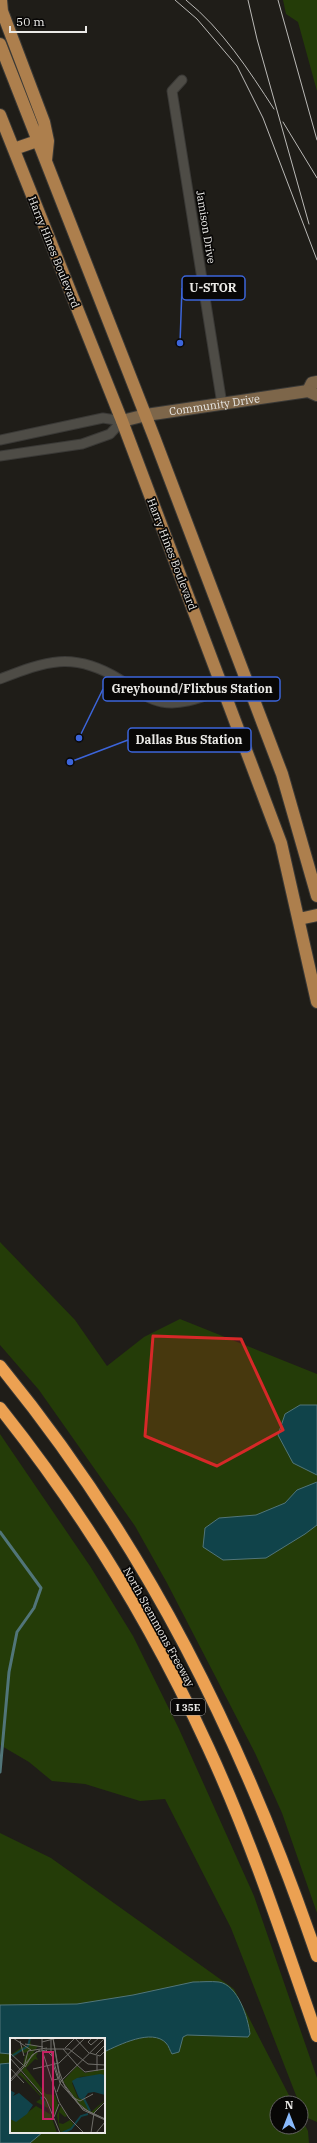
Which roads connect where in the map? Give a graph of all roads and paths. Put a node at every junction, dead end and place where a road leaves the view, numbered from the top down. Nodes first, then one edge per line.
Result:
1 (1, 0) edge
2 (0, 44) edge
3 (182, 80) dead end
4 (0, 114) edge
5 (37, 141) junction
6 (14, 149) junction
7 (46, 163) junction
8 (317, 382) edge
9 (312, 393) edge
10 (222, 404) junction
11 (146, 415) junction
12 (122, 421) junction
13 (0, 440) edge
14 (0, 456) edge
15 (0, 679) edge
16 (249, 685) junction
17 (224, 689) junction
18 (317, 896) edge
19 (317, 915) edge
20 (299, 919) junction
21 (317, 1002) edge
22 (0, 1366) edge
23 (0, 1408) edge
24 (317, 1956) edge
25 (317, 2036) edge

1 - 7 main road
2 - 5 main road
3 - 10 street, Jamison Drive
4 - 6 main road, Harry Hines Boulevard
5 - 6 main road
5 - 7 main road
6 - 12 main road, Harry Hines Boulevard
7 - 11 main road
8 - 9 street, Community Drive
9 - 10 street, Community Drive
10 - 11 street, Community Drive
11 - 12 street, Community Drive
11 - 16 main road
12 - 13 street, Community Drive
12 - 14 street
12 - 17 main road, Harry Hines Boulevard
15 - 17 street
16 - 17 main road
16 - 18 main road
17 - 20 main road, Harry Hines Boulevard
19 - 20 main road
20 - 21 main road, Harry Hines Boulevard
22 - 24 highway, North Stemmons Freeway / I 35E
23 - 25 highway, North Stemmons Freeway / I 35E

